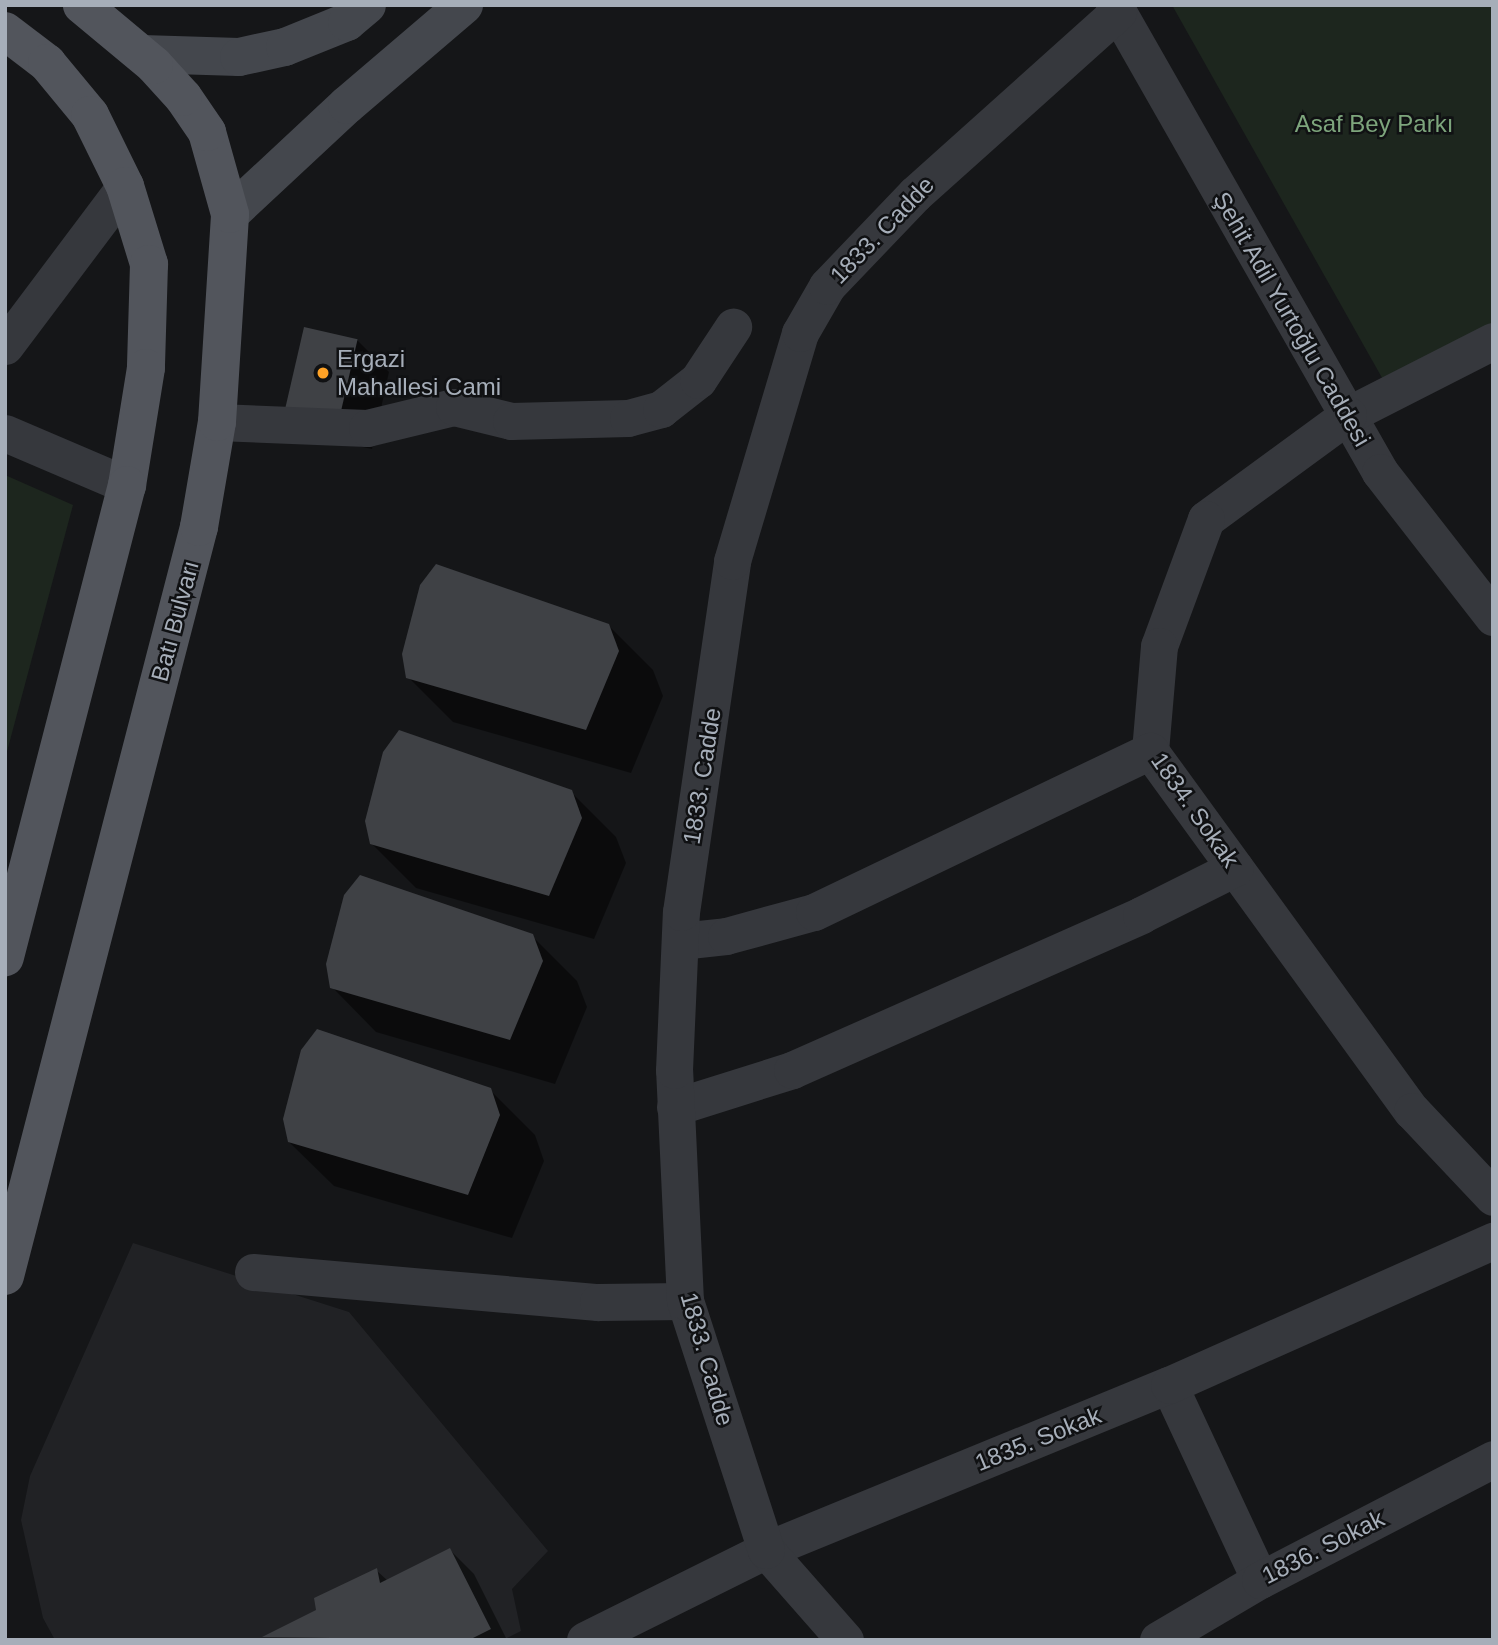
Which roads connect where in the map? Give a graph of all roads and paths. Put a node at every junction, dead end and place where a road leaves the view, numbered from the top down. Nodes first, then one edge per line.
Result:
1 (82, 5) edge
2 (367, 5) edge
3 (464, 5) edge
4 (1116, 9) edge
5 (5, 31) edge
6 (142, 54) junction
7 (125, 186) junction
8 (230, 214) junction
9 (733, 327) dead end
10 (1493, 341) edge
11 (5, 346) edge
12 (1348, 415) junction
13 (217, 422) junction
14 (5, 433) edge
15 (127, 485) junction
16 (1493, 617) edge
17 (1150, 751) junction
18 (1235, 868) junction
19 (680, 940) junction
20 (5, 958) edge
21 (676, 1107) junction
22 (1493, 1197) edge
23 (1493, 1241) edge
24 (253, 1272) dead end
25 (5, 1276) edge
26 (685, 1301) junction
27 (1170, 1385) junction
28 (1493, 1459) edge
29 (766, 1550) junction
30 (1260, 1580) junction
31 (585, 1640) edge
32 (845, 1640) edge
33 (1158, 1640) edge

1 - 6 main road, Batı Bulvarı
2 - 6 main road
3 - 8 main road
4 - 12 street, Şehit Adil Yurtoğlu Caddesi
4 - 19 street, 1833. Cadde
5 - 7 main road
6 - 8 main road, Batı Bulvarı
7 - 11 street
7 - 15 main road
8 - 13 main road, Batı Bulvarı
9 - 13 street
10 - 12 street, 1834. Sokak
12 - 16 street, Şehit Adil Yurtoğlu Caddesi
12 - 17 street, 1834. Sokak
13 - 25 main road, Batı Bulvarı
14 - 15 street
15 - 20 main road
17 - 18 street, 1834. Sokak
17 - 19 street
18 - 21 street
18 - 22 street, 1834. Sokak
19 - 21 street, 1833. Cadde
21 - 26 street, 1833. Cadde
23 - 27 street, 1835. Sokak
24 - 26 street
26 - 29 street, 1833. Cadde
27 - 29 street, 1835. Sokak
27 - 30 street
28 - 30 street, 1836. Sokak
29 - 31 street, 1835. Sokak
29 - 32 street, 1833. Cadde
30 - 33 street, 1836. Sokak

